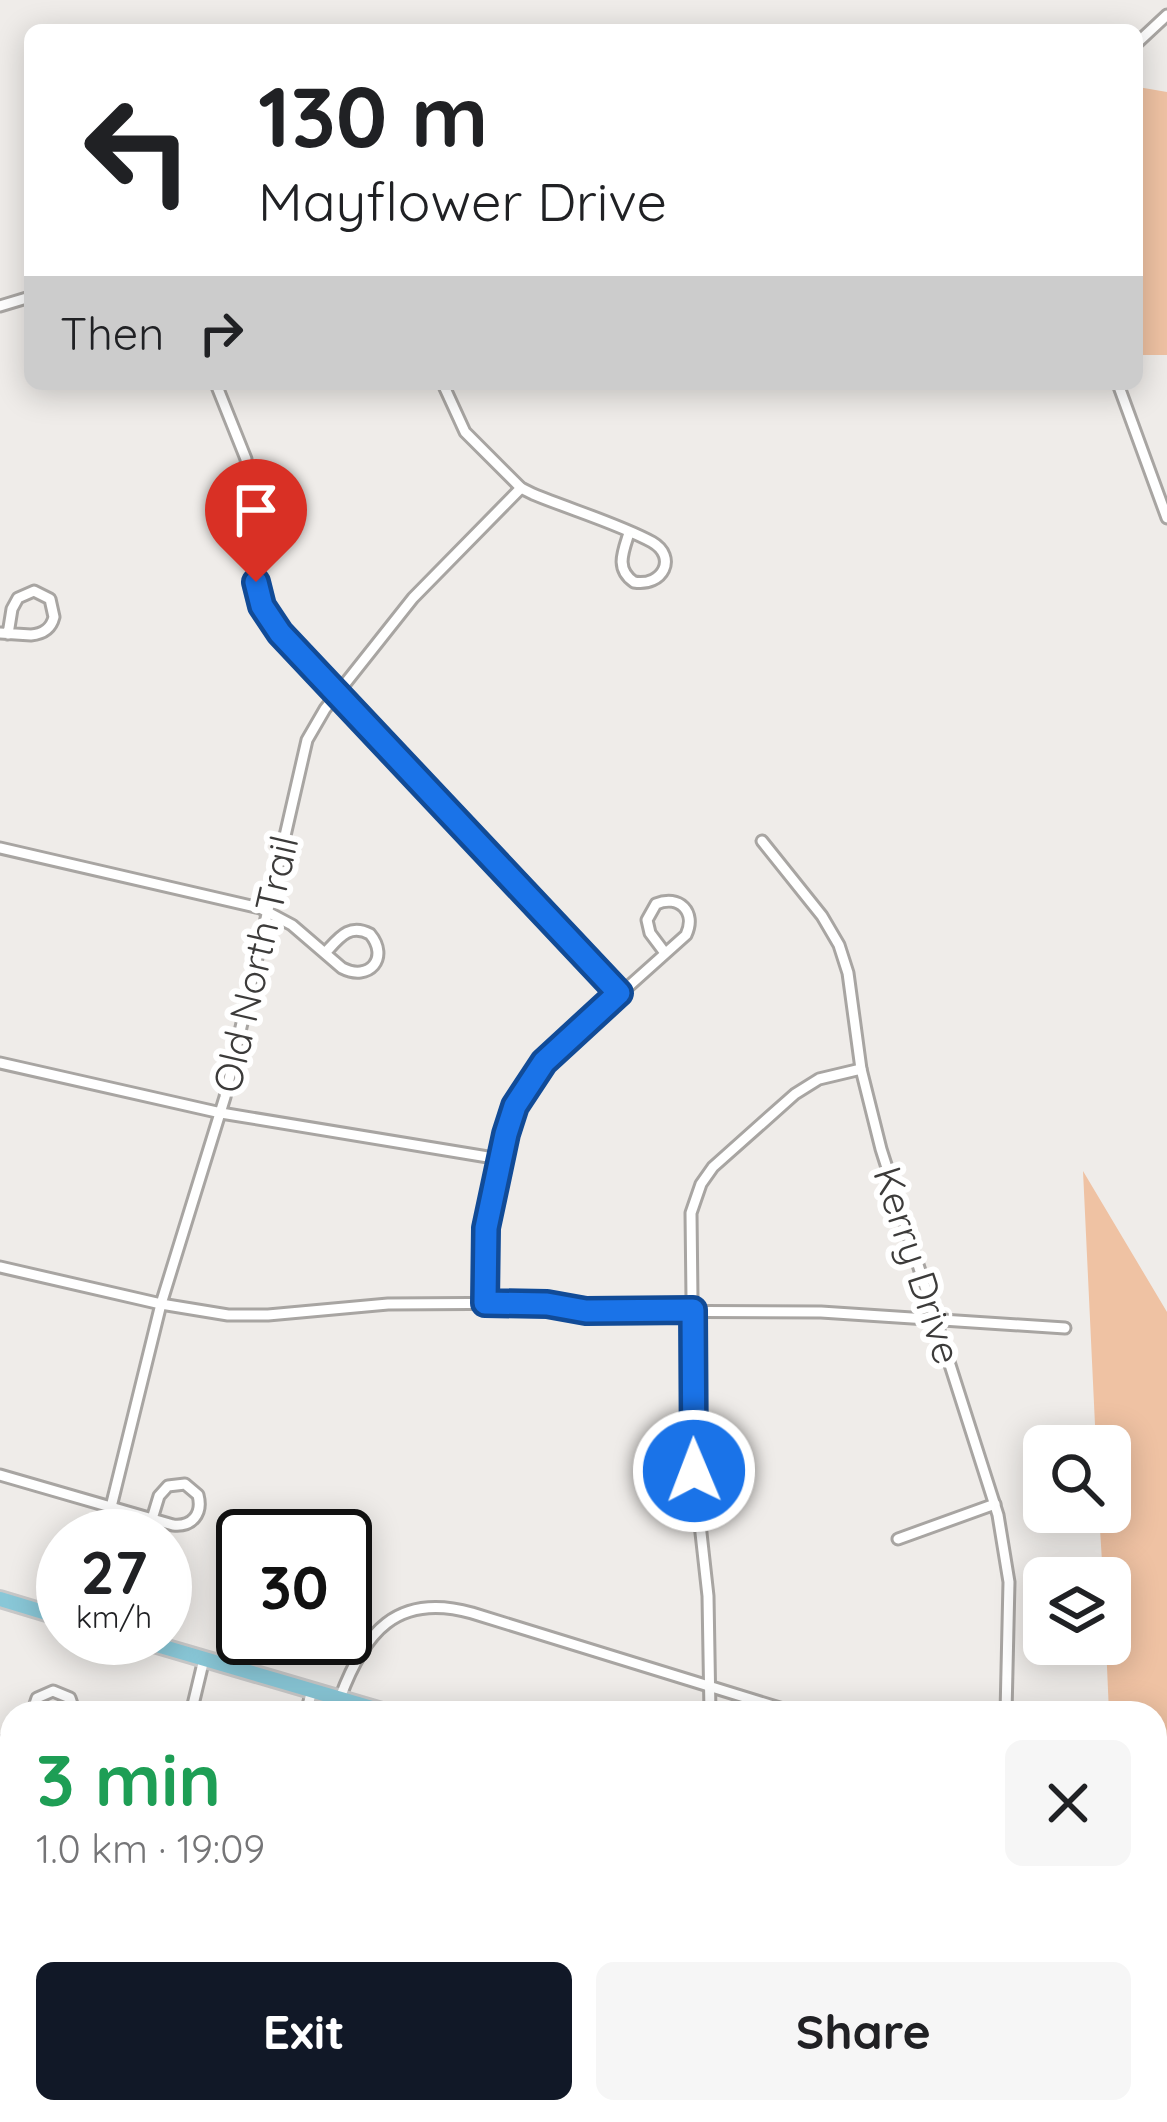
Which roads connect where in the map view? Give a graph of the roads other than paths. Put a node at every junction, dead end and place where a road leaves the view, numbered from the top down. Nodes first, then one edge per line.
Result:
1 (1167, 15) edge
2 (1143, 38) edge
3 (218, 390) edge
4 (445, 390) edge
5 (1120, 390) edge
6 (521, 488) junction
7 (1167, 518) edge
8 (629, 532) junction
9 (4, 633) edge
10 (337, 694) junction
11 (762, 841) dead end
12 (0, 848) edge
13 (267, 910) junction
14 (326, 953) junction
15 (665, 953) junction
16 (619, 993) junction
17 (0, 1063) edge
18 (861, 1069) junction
19 (221, 1113) junction
20 (500, 1159) junction
21 (0, 1267) edge
22 (485, 1303) junction
23 (161, 1304) junction
24 (693, 1310) junction
25 (934, 1319) junction
26 (1065, 1328) dead end
27 (0, 1475) edge
28 (995, 1504) junction
29 (111, 1507) junction
30 (118, 1509) edge
31 (152, 1519) joint
32 (898, 1539) dead end
33 (0, 1599) edge
34 (36, 1610) edge
35 (192, 1655) edge
36 (205, 1659) junction
37 (711, 1687) junction
38 (312, 1690) junction
39 (340, 1698) junction
40 (36, 1701) edge
41 (71, 1701) edge
42 (194, 1701) edge
43 (309, 1701) edge
44 (350, 1701) edge
45 (710, 1701) edge
46 (757, 1701) edge
47 (1006, 1701) edge

1 - 2 street
3 - 10 street
4 - 6 street
5 - 7 street
6 - 8 street
6 - 10 street, Old North Trail
8 - 8 street
9 - 9 street
10 - 13 street, Old North Trail
10 - 16 street
11 - 18 street, Kerry Drive
12 - 13 street
13 - 14 street
13 - 19 street, Old North Trail
14 - 14 street
15 - 15 street
15 - 16 street
16 - 20 street
17 - 19 street
18 - 24 street
18 - 25 street, Kerry Drive
19 - 20 street
19 - 23 street, Old North Trail
20 - 22 street
21 - 23 street
22 - 23 street
22 - 24 street
23 - 29 street, Old North Trail
24 - 25 street
24 - 37 street
25 - 26 street
25 - 28 street, Kerry Drive
27 - 29 street
28 - 32 street
28 - 47 street, Kerry Drive
29 - 30 street
31 - 31 street
33 - 34 main road
35 - 36 main road
36 - 38 main road
36 - 42 street
37 - 39 street
37 - 45 street
37 - 46 street
38 - 39 main road
38 - 43 street
39 - 44 main road
40 - 41 street

